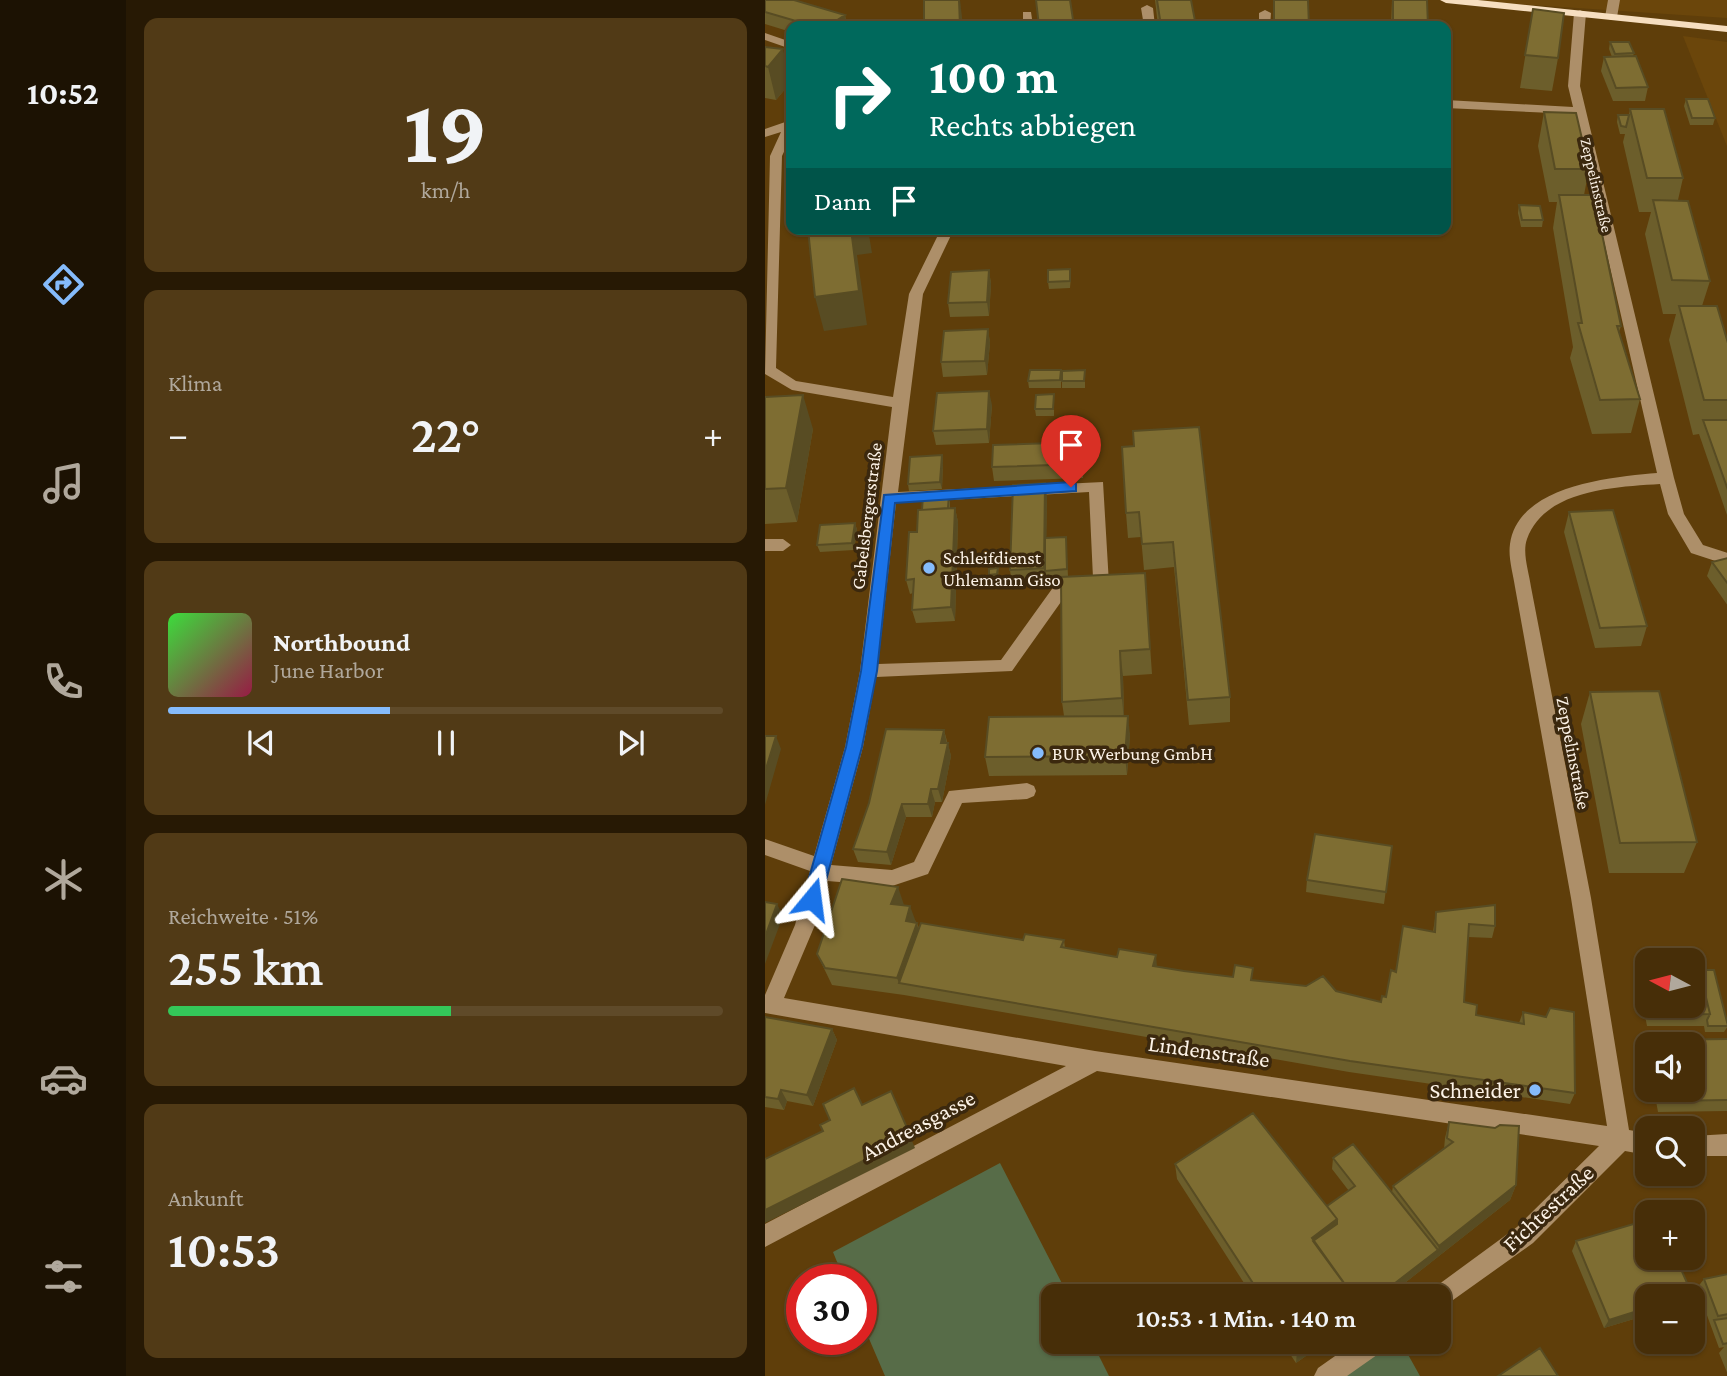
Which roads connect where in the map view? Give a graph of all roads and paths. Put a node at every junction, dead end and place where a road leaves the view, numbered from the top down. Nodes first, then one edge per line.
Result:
1 (1446, 0) edge
2 (1614, 0) edge
3 (1147, 8) dead end
4 (1265, 13) dead end
5 (1580, 13) junction
6 (1611, 17) junction
7 (1148, 21) edge
8 (1264, 21) edge
9 (1727, 29) edge
10 (765, 36) edge
11 (786, 44) edge
12 (765, 71) edge
13 (786, 73) edge
14 (1451, 104) edge
15 (1579, 111) junction
16 (786, 125) edge
17 (765, 133) edge
18 (786, 133) edge
19 (945, 235) edge
20 (767, 369) edge
21 (792, 385) junction
22 (776, 398) edge
23 (900, 403) junction
24 (1666, 478) junction
25 (889, 498) junction
26 (765, 545) edge
27 (783, 545) dead end
28 (1727, 559) edge
29 (869, 671) junction
30 (1027, 792) dead end
31 (765, 847) edge
32 (820, 870) junction
33 (768, 1004) edge
34 (1095, 1061) junction
35 (1620, 1140) junction
36 (1635, 1142) edge
37 (1727, 1145) edge
38 (1705, 1146) edge
39 (765, 1236) edge
40 (1451, 1289) edge
41 (1358, 1354) edge
42 (1326, 1376) edge

1 - 5 main road
2 - 6 street
3 - 7 street
4 - 8 street
5 - 6 main road
5 - 15 street, Zeppelinstraße
6 - 9 main road
10 - 11 street
12 - 13 street
14 - 15 street
15 - 24 street, Zeppelinstraße
16 - 17 street
18 - 20 street
19 - 23 street, Gabelsbergerstraße
20 - 21 street
21 - 22 street
21 - 23 street
23 - 25 street, Gabelsbergerstraße
24 - 28 street, Zeppelinstraße
24 - 35 street, Zeppelinstraße
25 - 29 street, Gabelsbergerstraße
25 - 29 street
26 - 27 street
29 - 32 street, Gabelsbergerstraße
30 - 32 street
31 - 32 street
32 - 33 street, Gabelsbergerstraße
33 - 34 street, Lindenstraße
34 - 35 street, Lindenstraße
34 - 39 street, Andreasgasse
35 - 36 street, Lindenstraße
35 - 40 street, Fichtestraße
37 - 38 street
41 - 42 street

